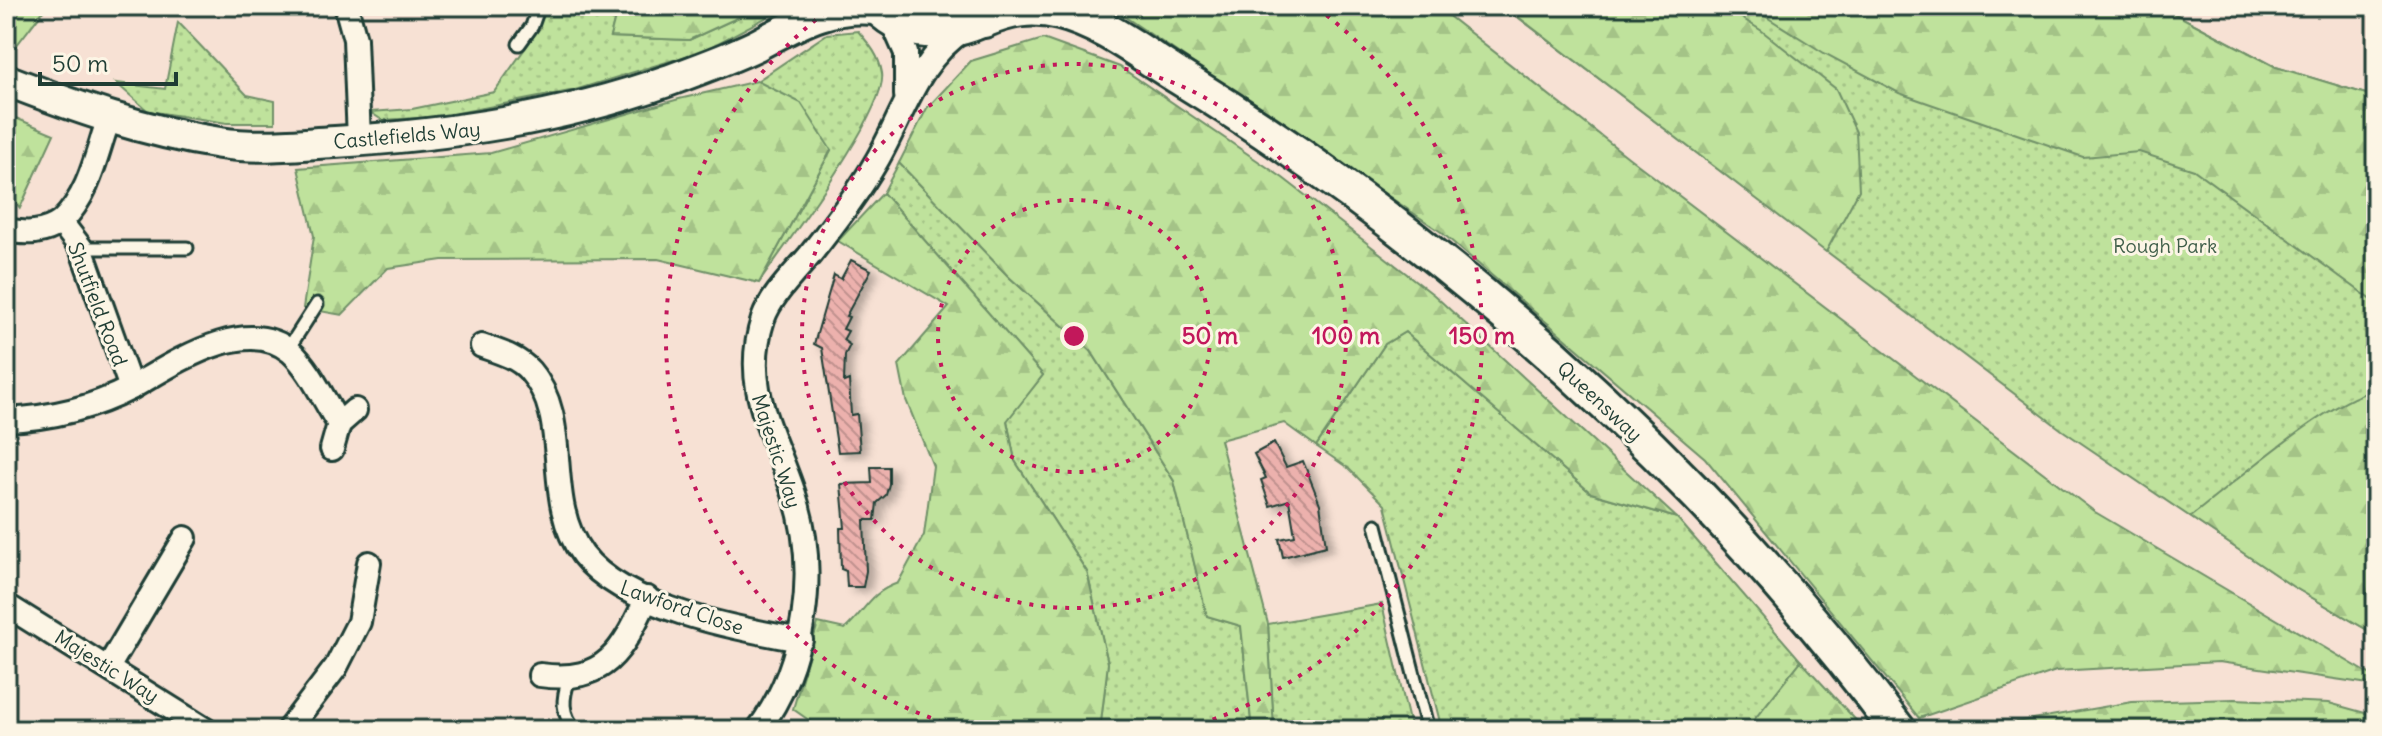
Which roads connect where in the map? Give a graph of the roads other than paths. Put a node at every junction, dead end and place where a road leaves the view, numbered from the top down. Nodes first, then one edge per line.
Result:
1 (346, 6) edge
2 (539, 6) edge
3 (883, 11) edge
4 (806, 13) edge
5 (1082, 14) edge
6 (985, 18) edge
7 (519, 44) dead end
8 (6, 80) edge
9 (902, 107) junction
10 (109, 118) junction
11 (359, 140) junction
12 (61, 222) junction
13 (6, 230) edge
14 (81, 248) junction
15 (187, 248) dead end
16 (317, 304) dead end
17 (482, 346) dead end
18 (288, 349) junction
19 (131, 388) junction
20 (6, 420) edge
21 (332, 449) dead end
22 (1376, 525) dead end
23 (185, 538) dead end
24 (369, 563) dead end
25 (647, 598) junction
26 (6, 605) edge
27 (801, 640) junction
28 (109, 666) junction
29 (540, 675) dead end
30 (569, 679) junction
31 (179, 722) edge
32 (1893, 724) edge
33 (206, 730) edge
34 (288, 730) edge
35 (575, 730) edge
36 (758, 730) edge
37 (1428, 730) edge

1 - 11 street
2 - 7 lane
3 - 4 main road, Castlefields Way
3 - 6 main road, Queensway
3 - 9 street, Majestic Way
4 - 11 main road, Castlefields Way
5 - 6 main road, Queensway
5 - 32 main road, Queensway
6 - 9 street, Majestic Way
8 - 10 main road, Castlefields Way
9 - 27 street, Majestic Way
10 - 11 main road, Castlefields Way
10 - 12 street, Shutfield Road
12 - 13 street
12 - 14 street, Shutfield Road
14 - 15 lane
14 - 19 street, Shutfield Road
16 - 18 lane
17 - 25 street, Lawford Close
18 - 19 street, Shutfield Road
18 - 21 street
19 - 20 street
22 - 37 lane
23 - 28 street
24 - 34 street
25 - 27 street, Lawford Close
25 - 30 street
26 - 28 street, Majestic Way
27 - 36 street, Majestic Way
28 - 31 street, Majestic Way
29 - 30 street
30 - 35 lane
31 - 33 street, Majestic Way

